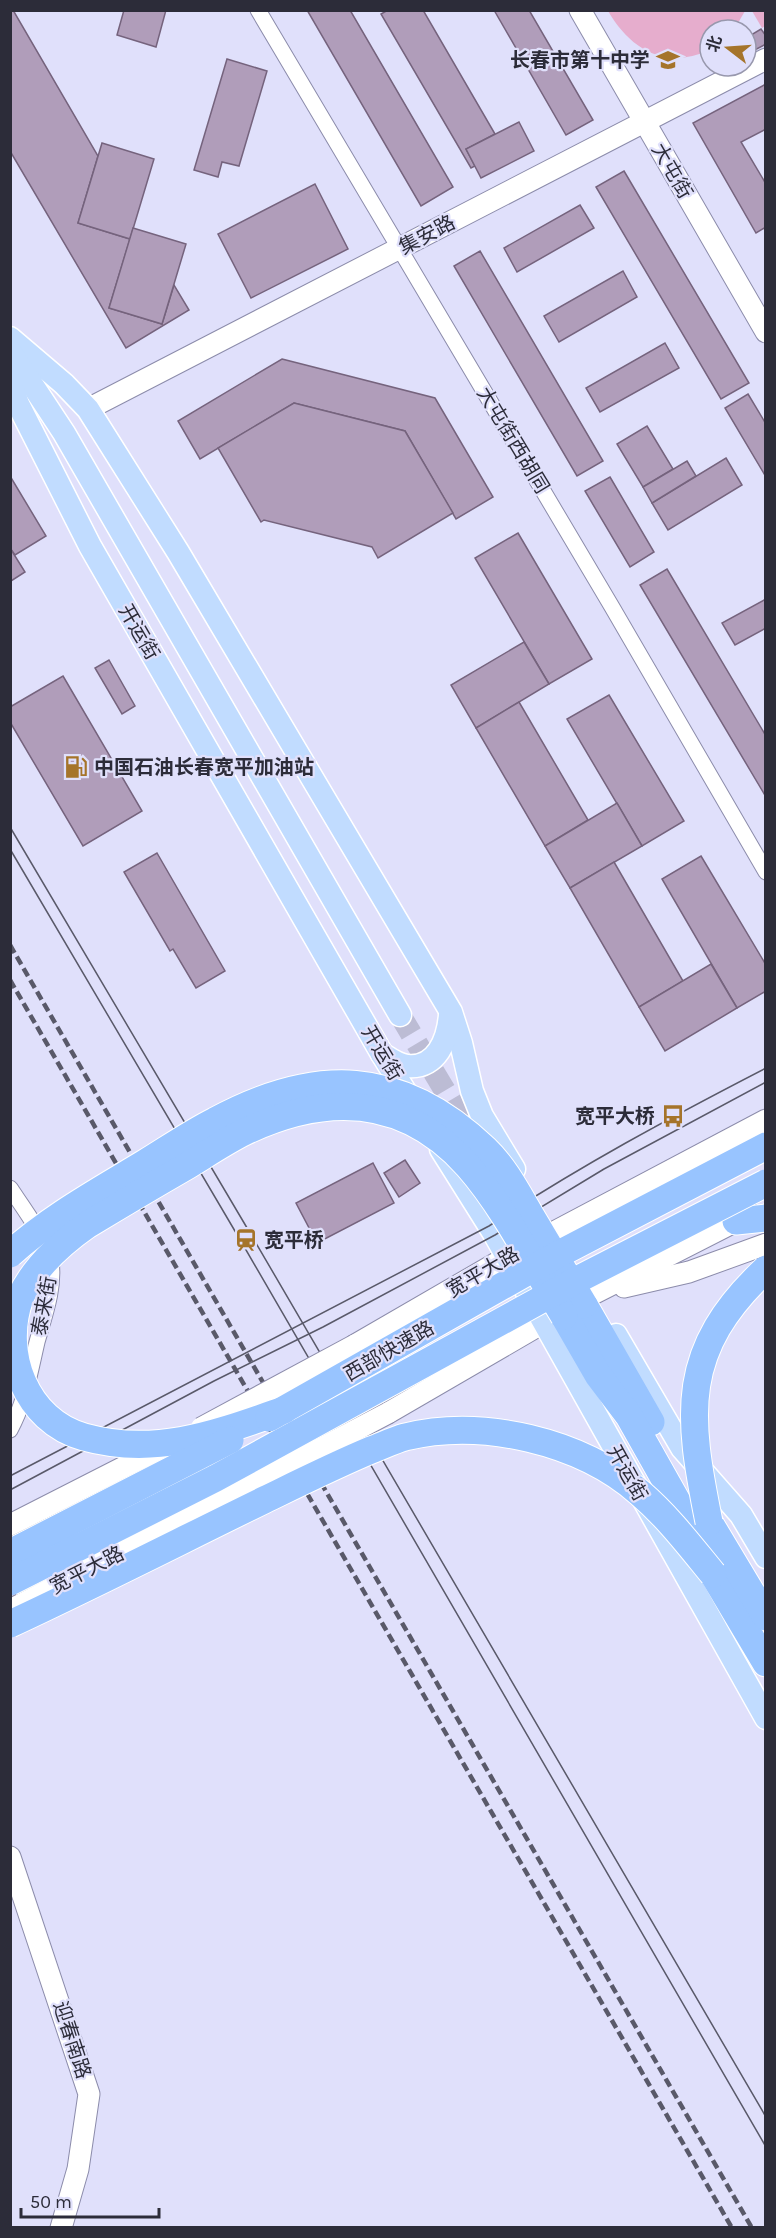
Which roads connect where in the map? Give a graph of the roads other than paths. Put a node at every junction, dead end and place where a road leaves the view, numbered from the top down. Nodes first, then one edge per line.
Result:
1 (258, 10) edge
2 (580, 10) edge
3 (765, 59) edge
4 (643, 121) junction
5 (399, 249) junction
6 (765, 332) edge
7 (10, 338) edge
8 (10, 351) edge
9 (10, 382) edge
10 (88, 409) junction
11 (765, 872) edge
12 (451, 1012) junction
13 (400, 1016) tunnel mouth
14 (382, 1054) junction
15 (765, 1120) edge
16 (765, 1146) edge
17 (765, 1183) edge
18 (10, 1188) edge
19 (765, 1206) edge
20 (765, 1218) edge
21 (736, 1221) junction
22 (553, 1233) junction
23 (765, 1244) edge
24 (10, 1254) edge
25 (507, 1257) junction
26 (765, 1269) edge
27 (591, 1295) junction
28 (543, 1322) junction
29 (284, 1410) junction
30 (10, 1431) edge
31 (10, 1525) edge
32 (710, 1548) junction
33 (10, 1553) edge
34 (765, 1557) edge
35 (10, 1582) edge
36 (10, 1610) edge
37 (765, 1617) edge
38 (10, 1624) edge
39 (765, 1651) edge
40 (765, 1663) edge
41 (765, 1718) edge
42 (10, 1857) edge
43 (62, 2228) edge

1 - 5 street, 大屯街西胡同
2 - 4 main road, 大屯街
3 - 4 main road, 集安路
4 - 5 main road, 集安路
4 - 6 main road, 大屯街
5 - 10 main road, 集安路
5 - 11 street, 大屯街西胡同
7 - 10 main road
8 - 13 main road, 开运街
9 - 14 main road, 开运街
10 - 12 main road
12 - 14 main road
12 - 22 main road
14 - 25 main road, 开运街
15 - 22 main road, 宽平大路
16 - 29 highway, 西部快速路, bridge
17 - 35 highway, 西部快速路, bridge
18 - 30 street, 泰来街
19 - 21 main road, 宽平大路
20 - 21 highway
21 - 27 main road, 宽平大路
22 - 25 main road, 宽平大路
22 - 27 main road
23 - 27 main road
24 - 32 highway, bridge
25 - 28 main road, 开运街
25 - 31 main road, 宽平大路, bridge
26 - 32 highway, bridge
27 - 28 main road, 宽平大路
27 - 34 main road
28 - 36 main road, 宽平大路, bridge
28 - 41 main road, 开运街
29 - 32 highway, bridge
29 - 33 highway, 西部快速路, bridge
32 - 37 highway
32 - 38 highway, bridge
32 - 39 main road
32 - 40 highway
42 - 43 main road, 迎春南路

